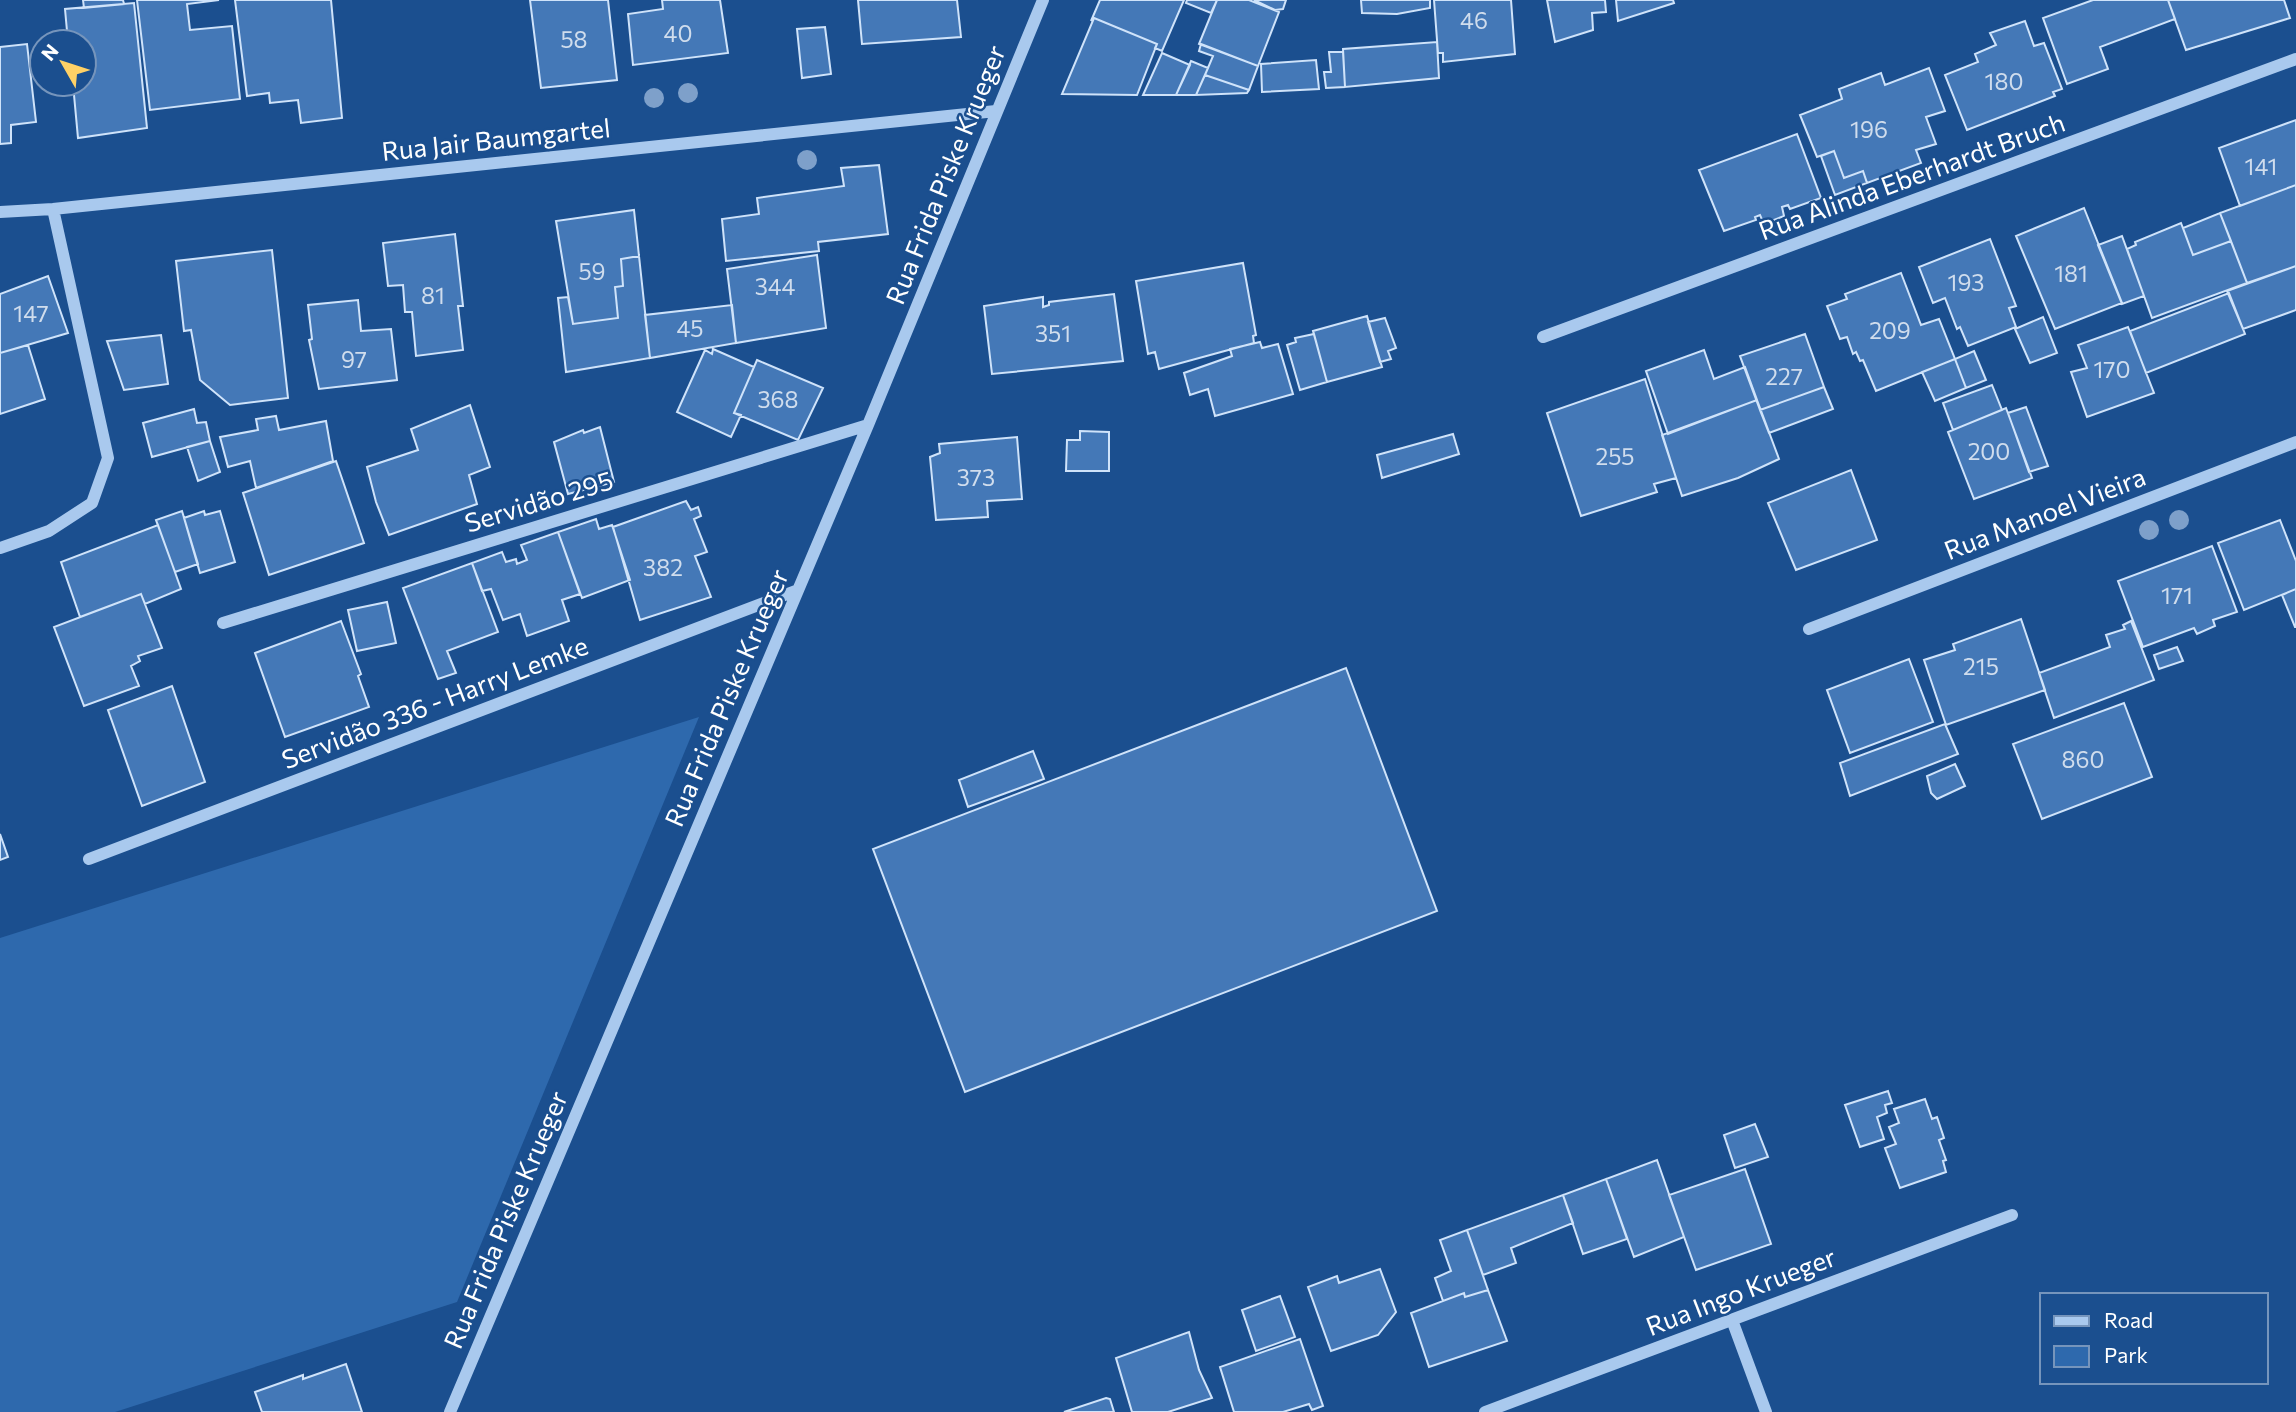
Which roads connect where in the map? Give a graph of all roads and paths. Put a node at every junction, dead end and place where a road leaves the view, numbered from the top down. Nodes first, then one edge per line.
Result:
1 (1042, 0) edge
2 (2296, 59) edge
3 (996, 111) junction
4 (53, 209) junction
5 (0, 212) edge
6 (1543, 337) dead end
7 (868, 425) junction
8 (2296, 442) edge
9 (0, 548) edge
10 (798, 590) junction
11 (223, 623) dead end
12 (1810, 629) dead end
13 (89, 859) dead end
14 (2012, 1215) dead end
15 (1732, 1320) junction
16 (450, 1412) edge
17 (1485, 1412) edge
18 (1766, 1412) edge

1 - 3 street, Rua Frida Piske Krueger
2 - 6 street, Rua Alinda Eberhardt Bruch
3 - 4 street, Rua Jair Baumgartel
3 - 7 street, Rua Frida Piske Krueger
4 - 5 street, Rua Jair Baumgartel
4 - 9 street
7 - 10 street, Rua Frida Piske Krueger
7 - 11 street, Servidão 295
8 - 12 street, Rua Manoel Vieira
10 - 13 street, Servidão 336 - Harry Lemke
10 - 16 street, Rua Frida Piske Krueger
14 - 15 street, Rua Ingo Krueger
15 - 17 street, Rua Ingo Krueger
15 - 18 street

